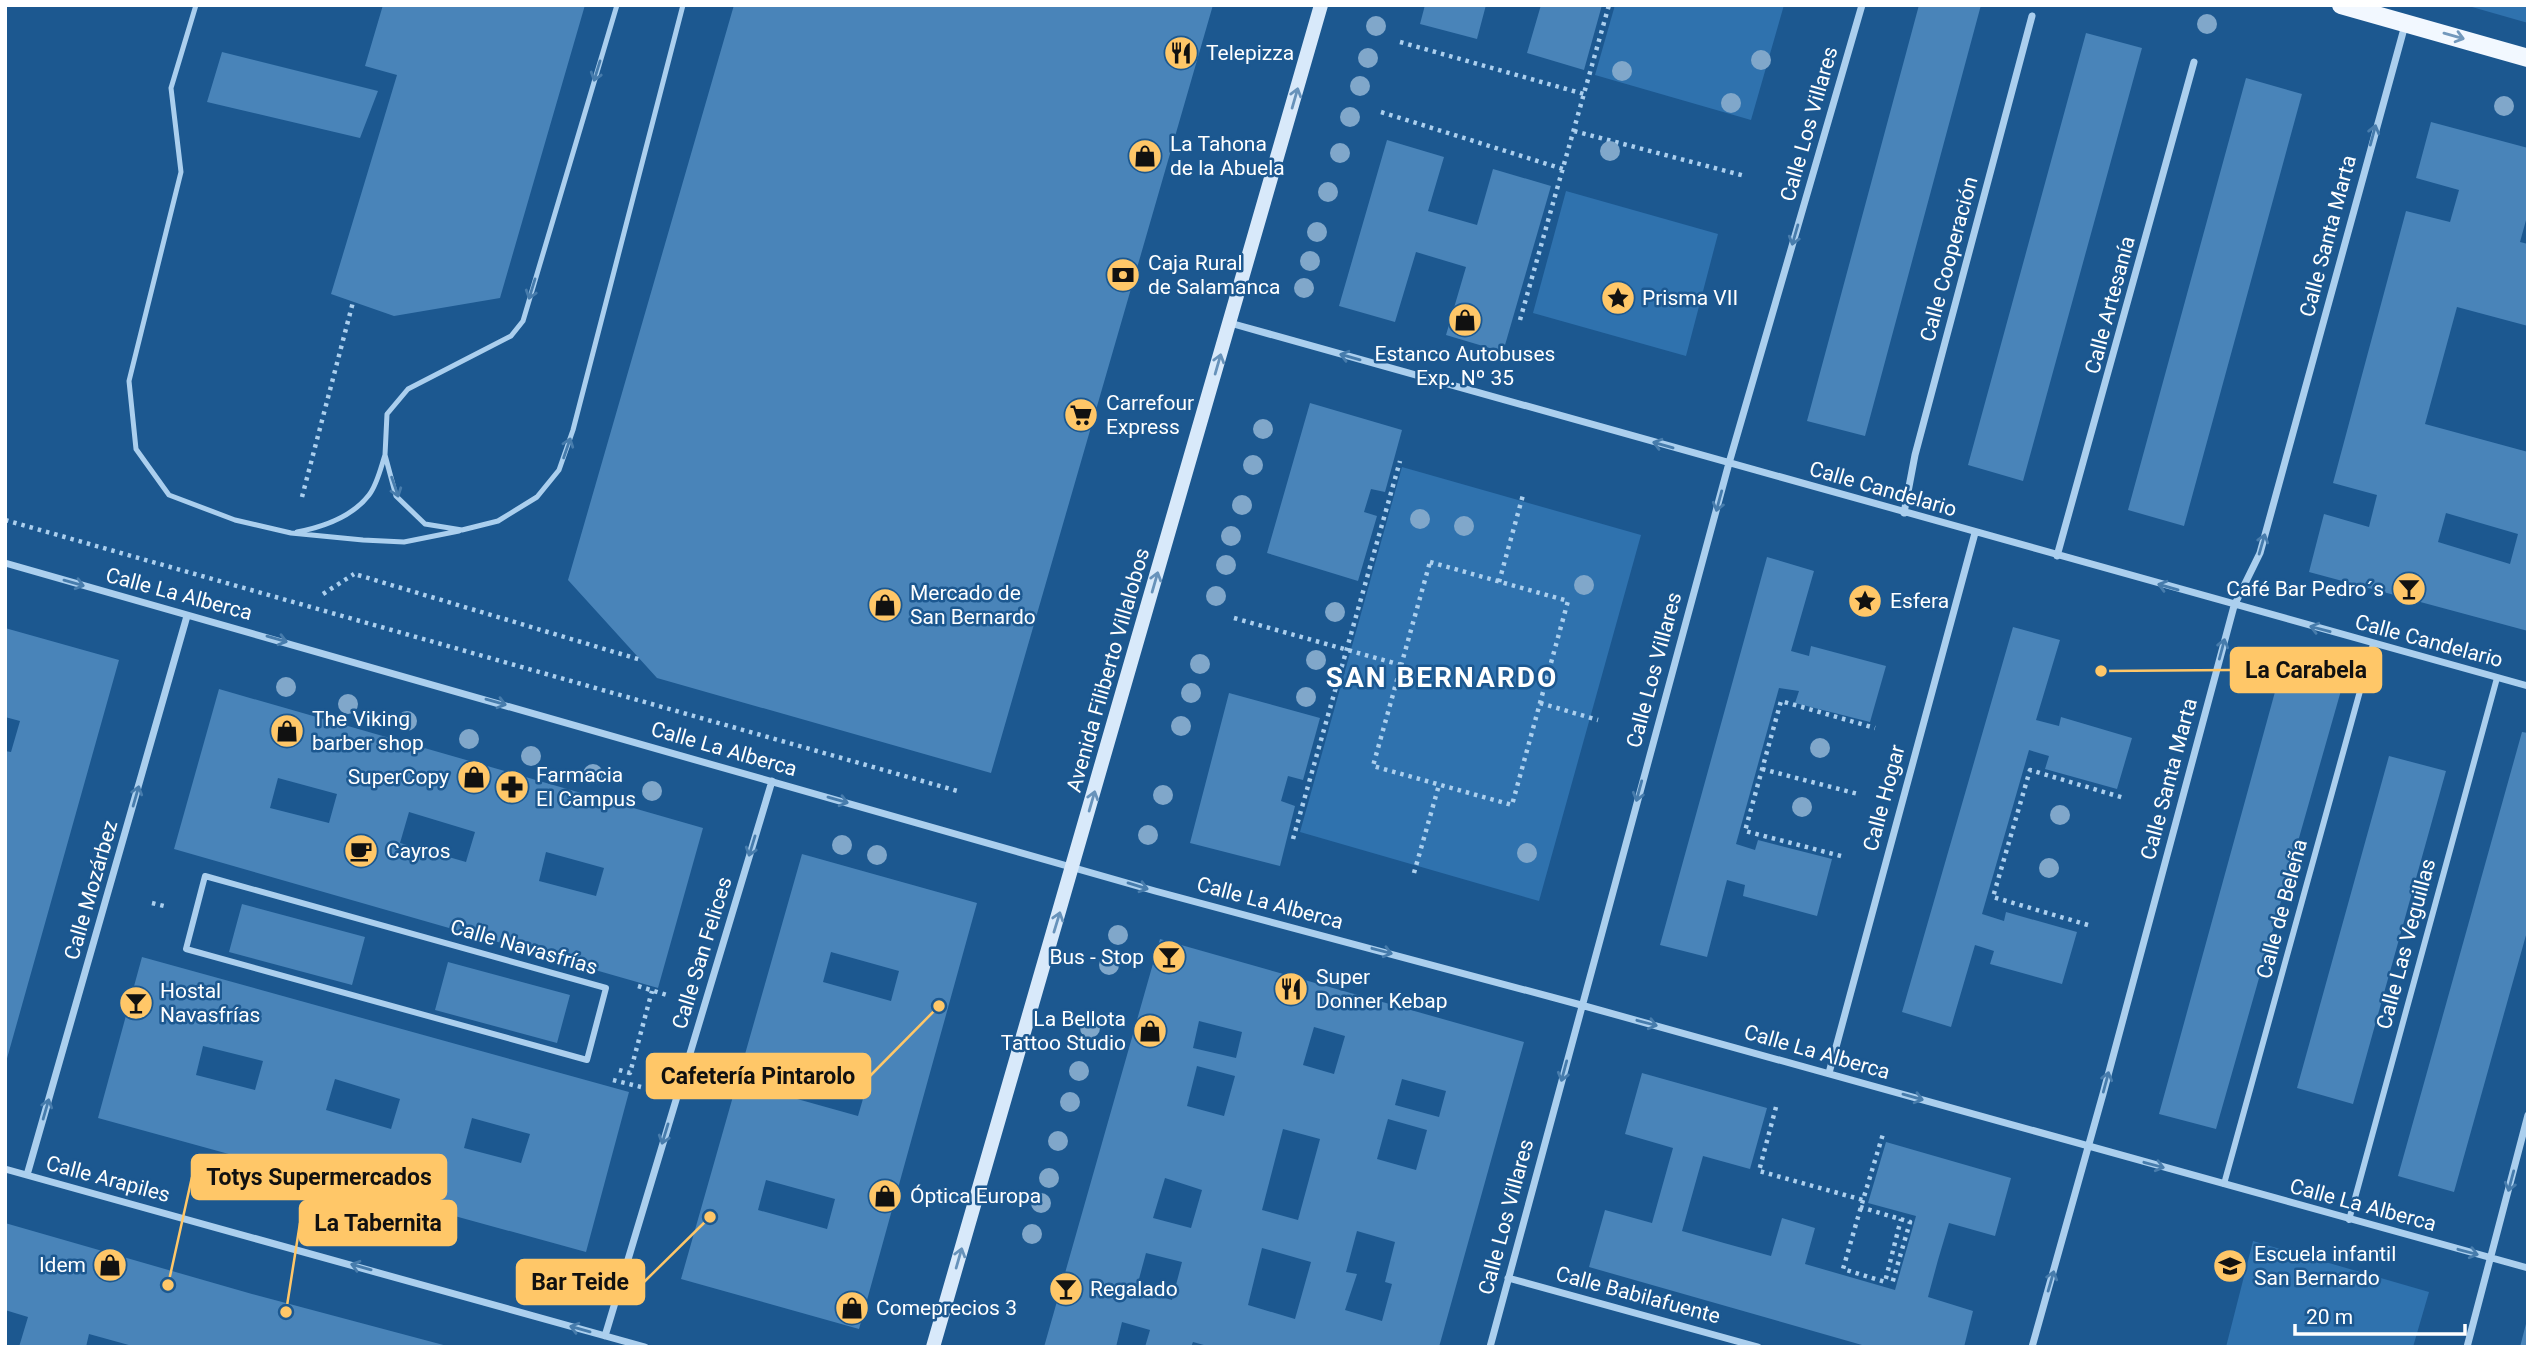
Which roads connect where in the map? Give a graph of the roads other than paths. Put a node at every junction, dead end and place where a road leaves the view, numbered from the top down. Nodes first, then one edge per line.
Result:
1 (196, 5) edge
2 (617, 5) edge
3 (683, 5) edge
4 (1321, 5) edge
5 (1862, 5) edge
6 (2341, 5) edge
7 (2032, 16) dead end
8 (2406, 22) junction
9 (2528, 58) edge
10 (2194, 62) dead end
11 (1230, 323) junction
12 (385, 455) junction
13 (1729, 463) junction
14 (1904, 513) junction
15 (462, 530) junction
16 (291, 533) junction
17 (1975, 533) junction
18 (2057, 556) junction
19 (5, 564) edge
20 (2234, 606) junction
21 (187, 616) junction
22 (2373, 644) junction
23 (2497, 678) junction
24 (2528, 686) edge
25 (772, 781) junction
26 (1073, 866) junction
27 (1581, 1005) junction
28 (597, 1024) joint
29 (1829, 1073) junction
30 (2528, 1115) edge
31 (2088, 1148) junction
32 (5, 1169) edge
33 (27, 1175) junction
34 (2224, 1184) junction
35 (2349, 1220) junction
36 (2492, 1258) junction
37 (2528, 1268) edge
38 (1508, 1278) junction
39 (605, 1336) junction
40 (645, 1347) edge
41 (933, 1347) edge
42 (1490, 1347) edge
43 (1758, 1347) edge
44 (2032, 1347) edge
45 (2467, 1347) edge

1 - 16 lane
2 -> 12 lane
15 -> 3 lane
11 -> 4 main road, Avenida Filiberto Villalobos
5 -> 13 street, Calle Los Villares
6 - 8 main road
7 - 14 street, Calle Cooperación
8 -> 9 main road
20 -> 8 street, Calle Santa Marta
10 - 18 street, Calle Artesanía
13 -> 11 street, Calle Candelario
26 -> 11 main road, Avenida Filiberto Villalobos
12 -> 15 lane
12 - 16 lane
13 - 14 street, Calle Candelario
13 -> 27 street, Calle Los Villares
14 - 17 street, Calle Candelario
15 - 16 lane
17 - 18 street, Calle Candelario
17 - 29 street, Calle Hogar
20 -> 18 street, Calle Candelario
19 -> 21 street, Calle La Alberca
22 -> 20 street, Calle Candelario
31 -> 20 street, Calle Santa Marta
21 -> 25 street, Calle La Alberca
33 -> 21 street, Calle Mozárbez
22 - 23 street, Calle Candelario
22 - 34 street, Calle de Beleña
23 - 24 street, Calle Candelario
23 - 35 street, Calle Las Veguillas
25 -> 26 street, Calle La Alberca
25 -> 39 street, Calle San Felices
26 -> 27 street, Calle La Alberca
41 -> 26 main road, Avenida Filiberto Villalobos
27 -> 29 street, Calle La Alberca
27 -> 38 street, Calle Los Villares
28 - 28 street, Calle Navasfrías
29 -> 31 street, Calle La Alberca
30 -> 36 street
31 -> 34 street, Calle La Alberca
44 -> 31 street, Calle Santa Marta
32 - 33 street, Calle Arapiles
39 -> 33 street, Calle Arapiles
34 - 35 street, Calle La Alberca
35 -> 36 street, Calle La Alberca
36 - 37 street, Calle La Alberca
36 - 45 street
38 - 42 street, Calle Los Villares
38 - 43 street, Calle Babilafuente
39 - 40 street, Calle Arapiles

